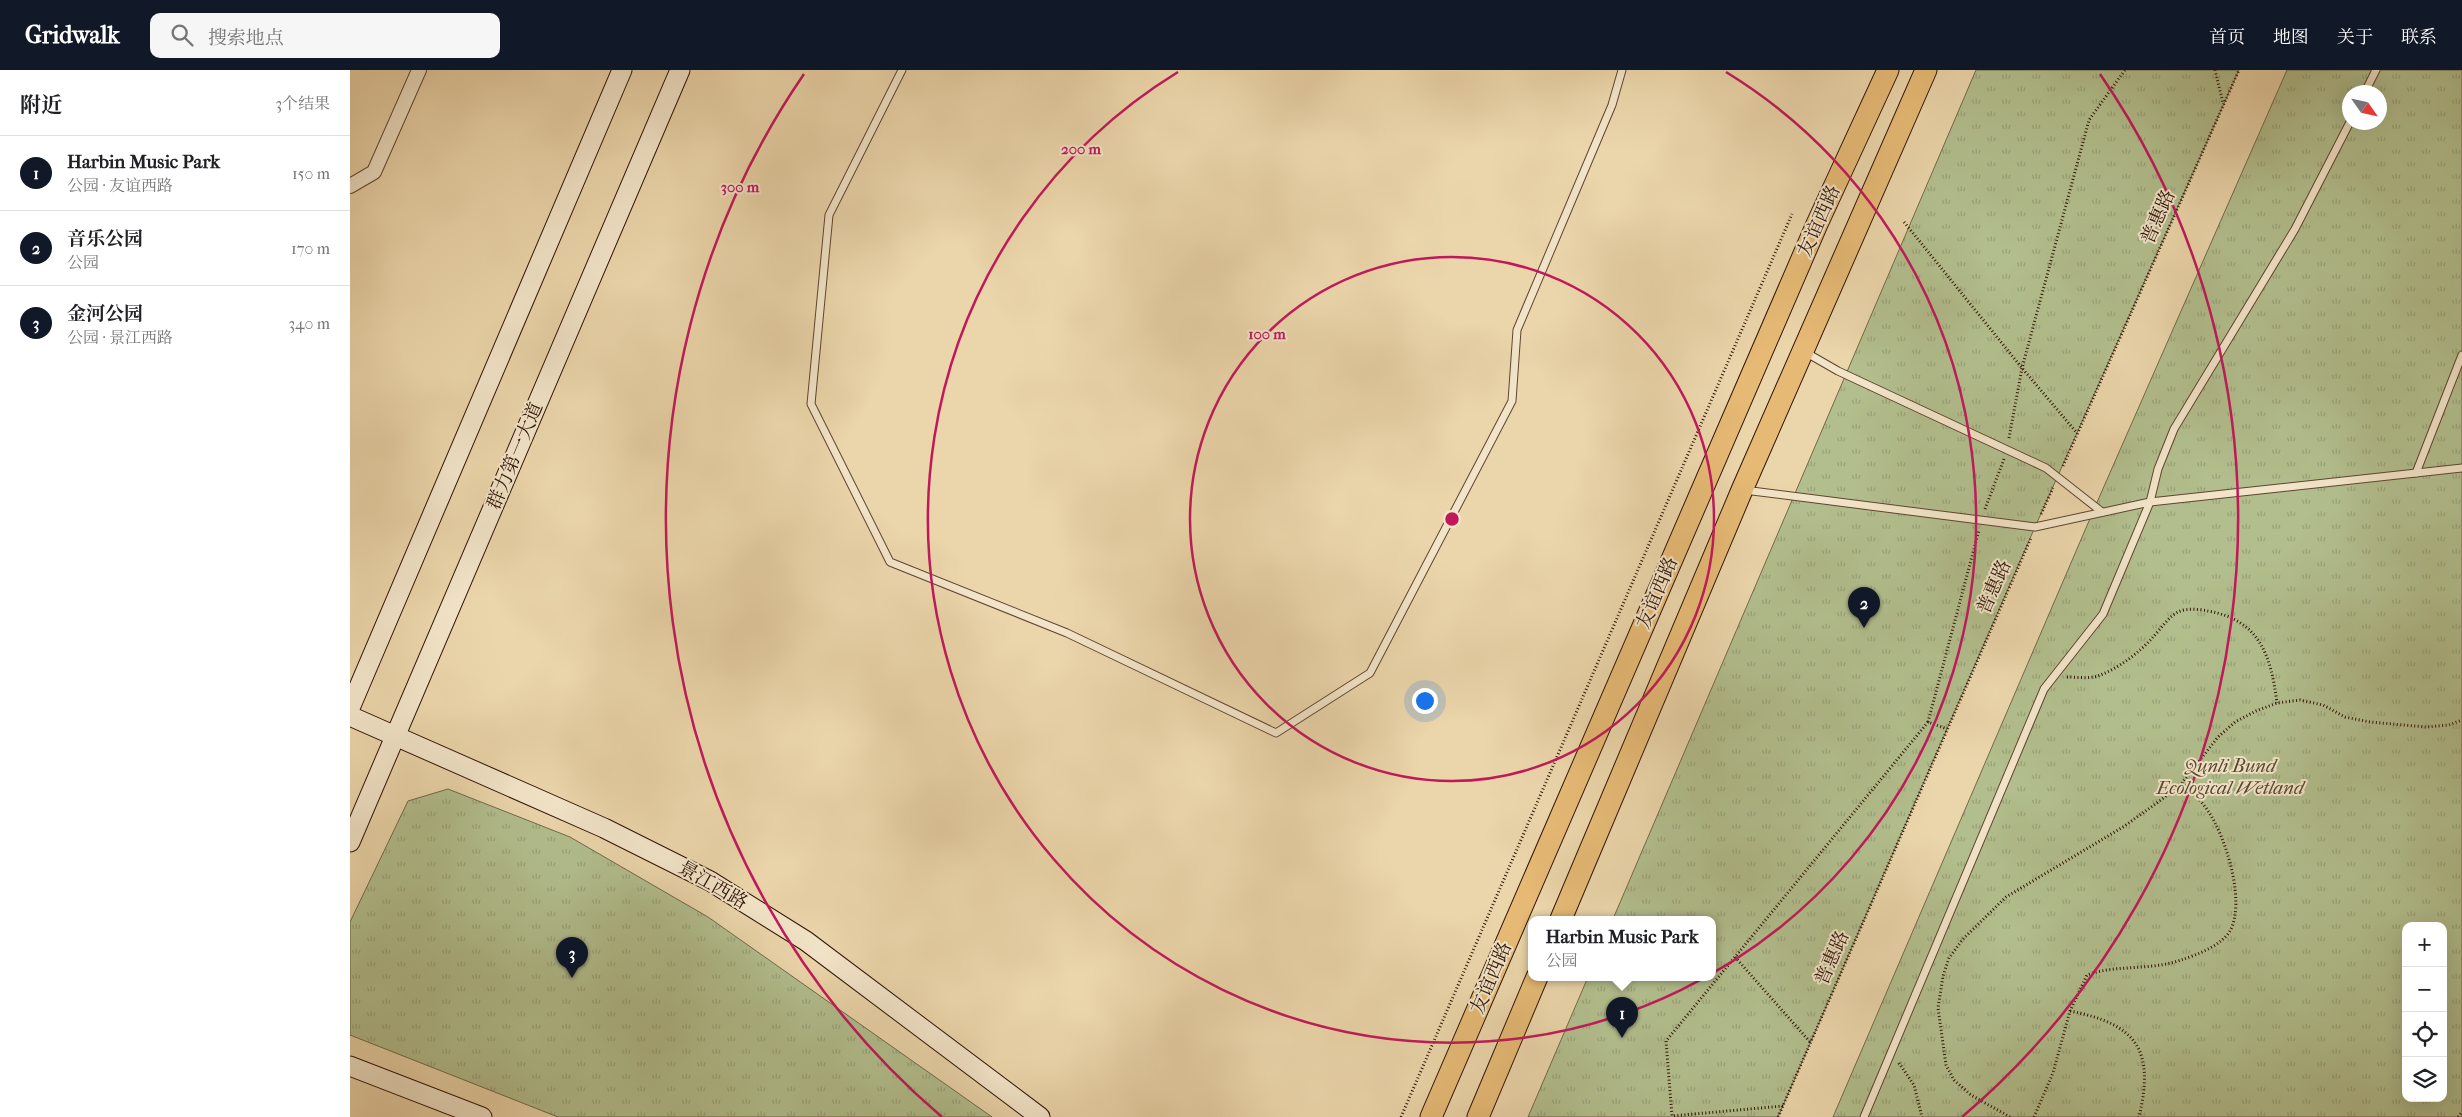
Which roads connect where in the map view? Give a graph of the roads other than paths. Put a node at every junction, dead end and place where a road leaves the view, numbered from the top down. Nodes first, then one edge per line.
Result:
1 (419, 70) edge
2 (622, 70) edge
3 (680, 70) edge
4 (902, 70) edge
5 (1622, 70) edge
6 (1888, 70) edge
7 (1926, 70) edge
8 (2376, 70) edge
9 (2368, 85) edge
10 (2346, 130) edge
11 (350, 186) edge
12 (1803, 350) junction
13 (2462, 355) edge
14 (2462, 468) edge
15 (2416, 473) junction
16 (1742, 490) junction
17 (2150, 502) junction
18 (2102, 512) junction
19 (350, 708) edge
20 (350, 716) edge
21 (396, 736) junction
22 (350, 842) edge
23 (1562, 916) edge
24 (1535, 981) edge
25 (350, 1066) edge
26 (482, 1117) edge
27 (1040, 1117) edge
28 (1431, 1117) edge
29 (1478, 1117) edge
30 (1864, 1117) edge

1 - 11 street
2 - 19 main road
3 - 21 main road, 群力第一大道
4 - 5 lane
6 - 28 main road, 友谊西路
7 - 12 main road, 友谊西路
8 - 9 lane
10 - 17 lane
12 - 16 main road, 友谊西路
12 - 18 lane
13 - 15 lane
14 - 15 lane
15 - 17 lane
16 - 18 lane
16 - 23 main road, 友谊西路
17 - 18 lane
17 - 30 lane
20 - 21 main road, 景江西路
21 - 22 main road, 群力第一大道
21 - 27 main road, 景江西路
24 - 29 main road
25 - 26 main road

